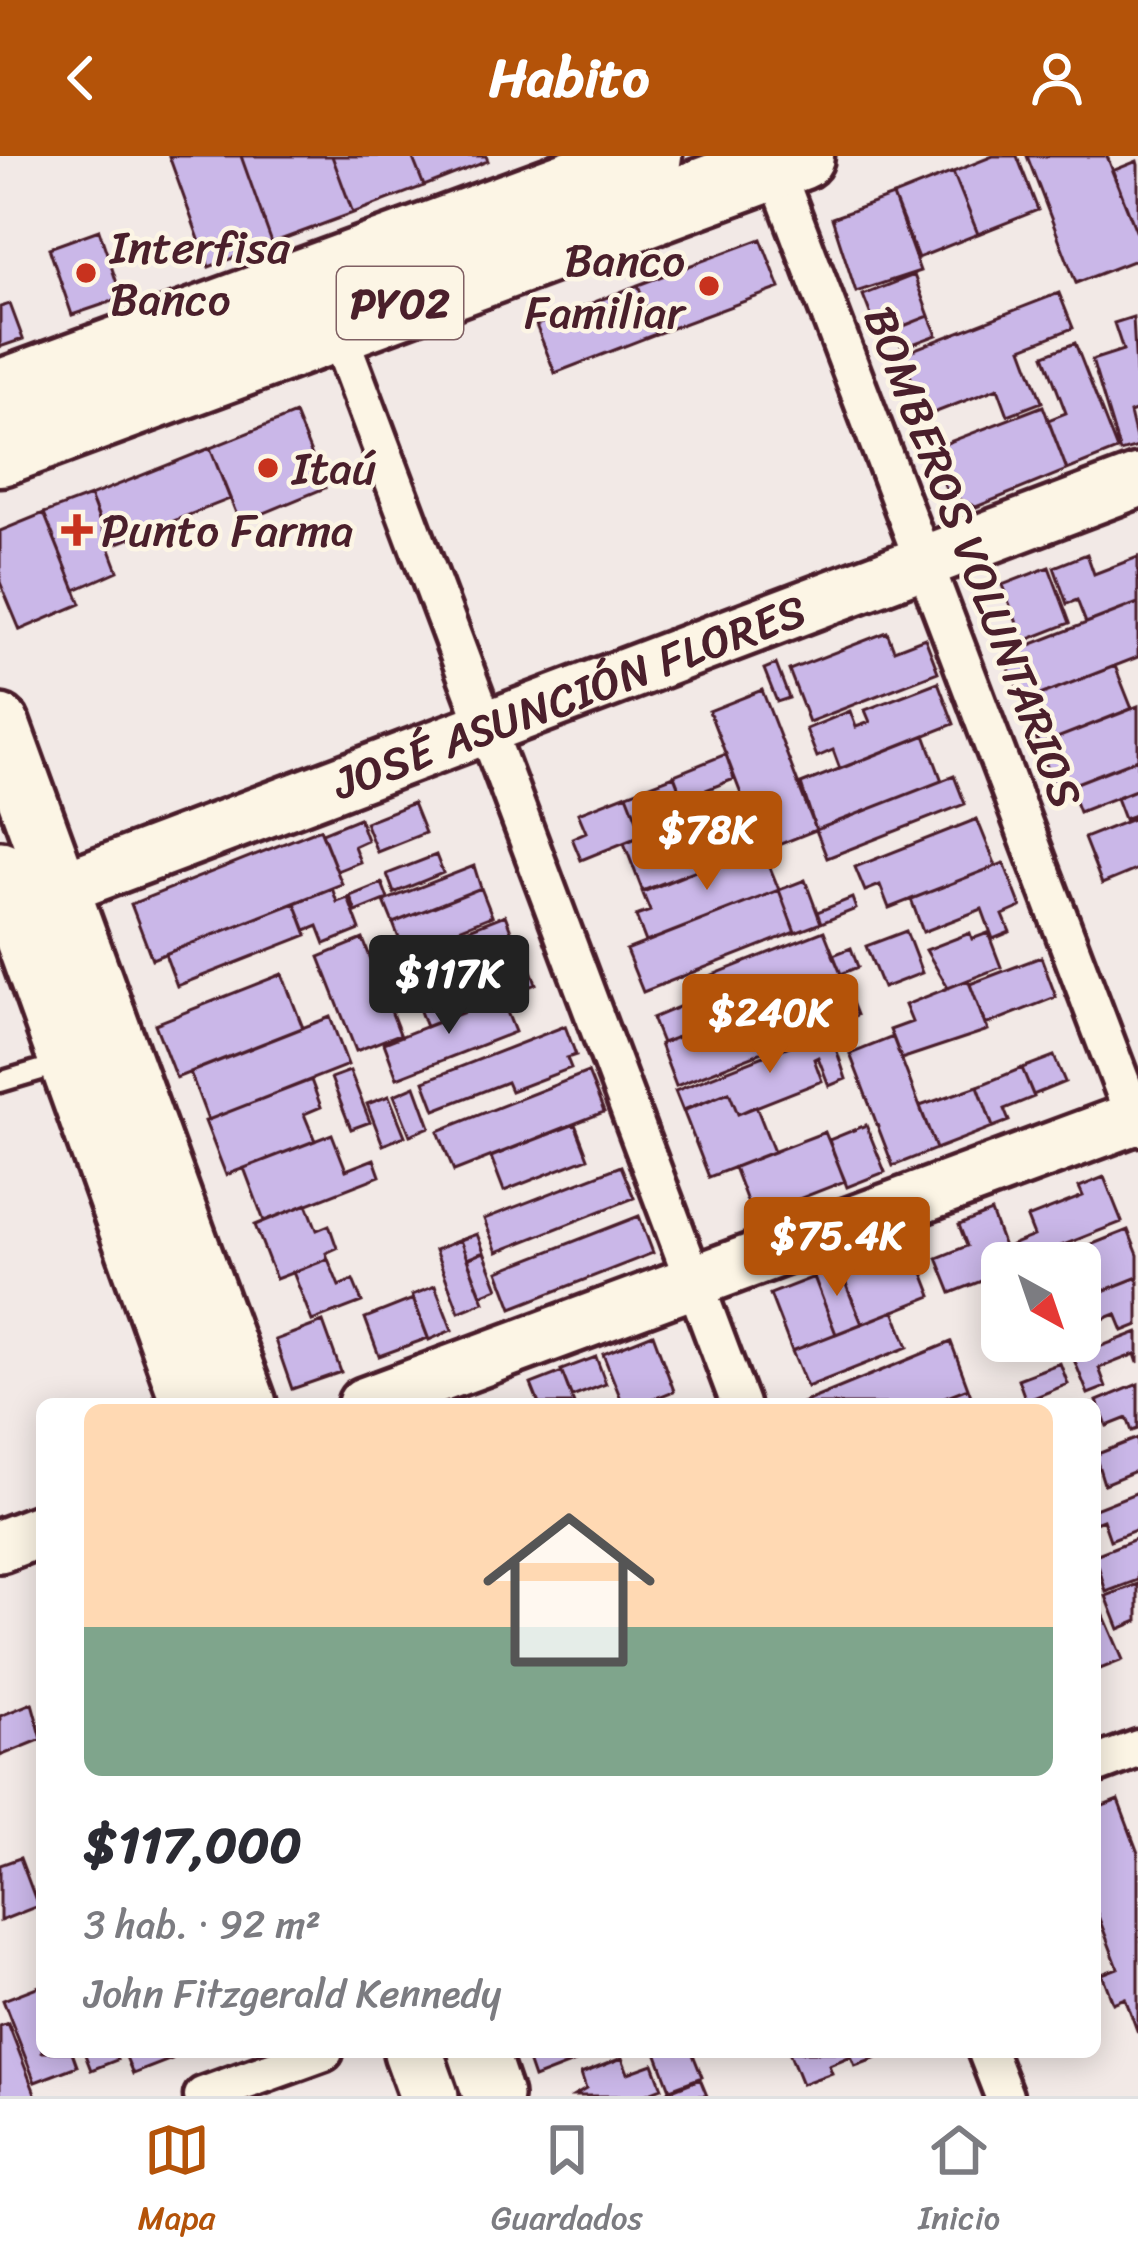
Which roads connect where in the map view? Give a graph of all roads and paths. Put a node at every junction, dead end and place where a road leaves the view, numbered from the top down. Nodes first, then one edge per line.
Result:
1 (648, 156) edge
2 (781, 159) edge
3 (327, 303) junction
4 (0, 394) edge
5 (0, 452) edge
6 (1138, 481) edge
7 (924, 562) junction
8 (0, 724) edge
9 (490, 725) junction
10 (19, 913) edge
11 (69, 1062) junction
12 (0, 1082) edge
13 (1137, 1120) edge
14 (693, 1282) junction
15 (189, 1398) edge
16 (244, 1398) edge
17 (380, 1398) edge
18 (738, 1398) edge
19 (36, 1532) edge
20 (0, 1546) edge
21 (1138, 1749) edge
22 (1101, 1763) edge
23 (307, 2058) edge
24 (415, 2058) edge
25 (480, 2058) edge
26 (989, 2058) edge
27 (202, 2096) edge
28 (429, 2096) edge
29 (493, 2096) edge
30 (1004, 2096) edge

1 - 3 highway, PY02
2 - 3 highway, PY02
2 - 7 street, BOMBEROS VOLUNTARIOS
3 - 4 highway, PY02
3 - 5 highway, PY02
3 - 9 street
6 - 7 street, JOSÉ ASUNCIÓN FLORES
7 - 9 street, JOSÉ ASUNCIÓN FLORES
7 - 13 street, BOMBEROS VOLUNTARIOS
8 - 10 main road
9 - 10 street, JOSÉ ASUNCIÓN FLORES
9 - 14 street
10 - 11 main road
10 - 16 main road
11 - 12 lane
11 - 15 main road
13 - 14 street
14 - 17 street
14 - 18 street
19 - 20 street
21 - 22 street
23 - 27 street
24 - 28 main road
25 - 29 main road
26 - 30 street

